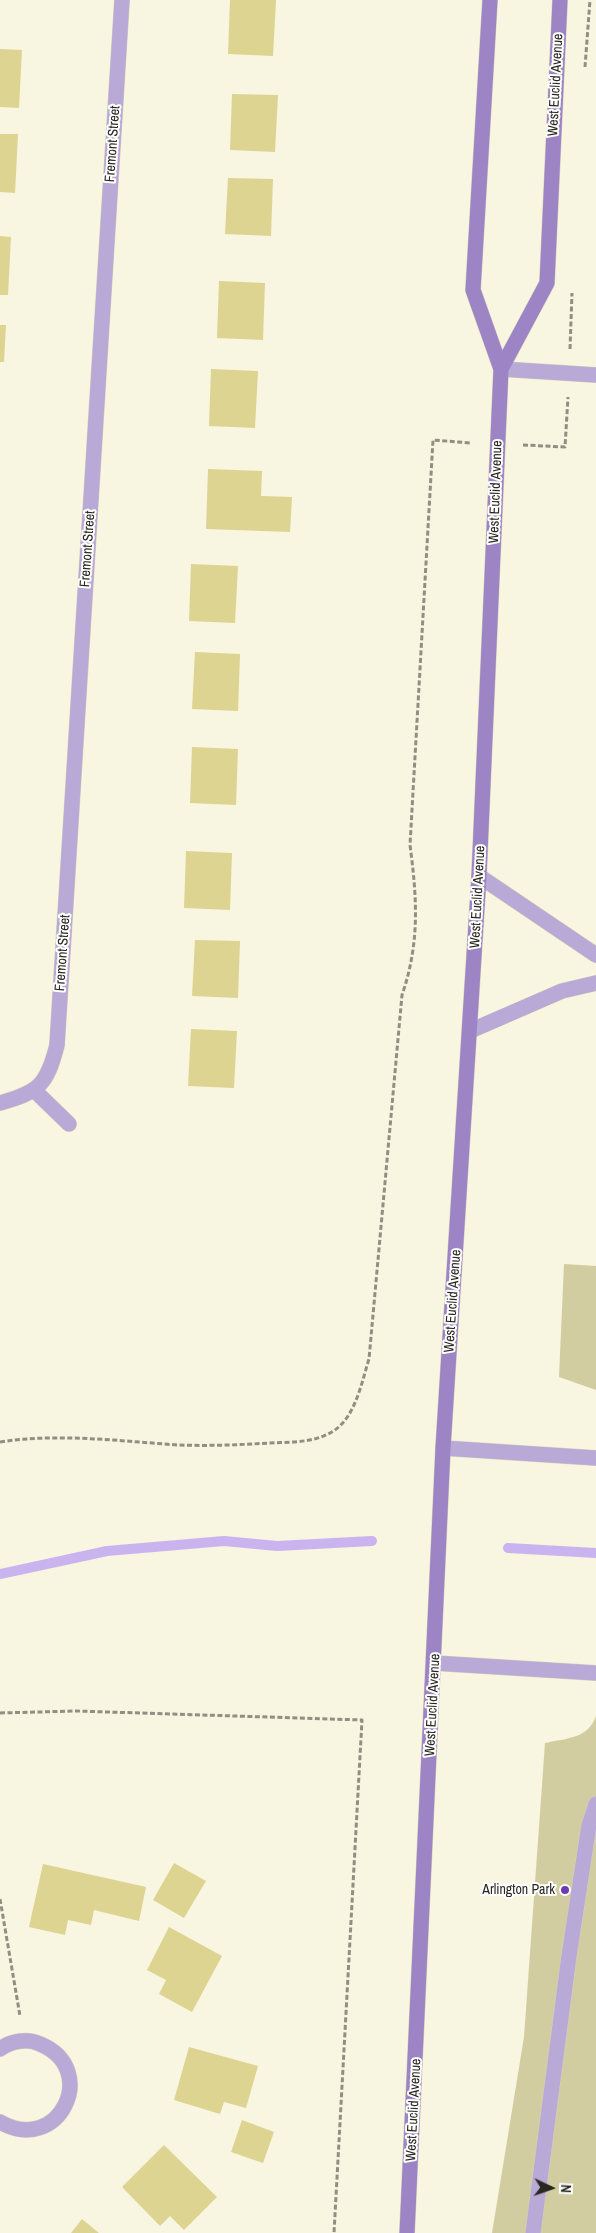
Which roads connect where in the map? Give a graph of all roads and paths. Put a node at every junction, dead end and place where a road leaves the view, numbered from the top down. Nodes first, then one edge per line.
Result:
1 (122, 0) edge
2 (490, 0) edge
3 (560, 0) edge
4 (501, 369) junction
5 (596, 375) edge
6 (446, 442) dead end
7 (479, 876) junction
8 (596, 955) edge
9 (596, 983) edge
10 (470, 1031) junction
11 (35, 1091) junction
12 (0, 1103) edge
13 (70, 1124) dead end
14 (0, 1442) edge
15 (443, 1448) junction
16 (596, 1458) edge
17 (434, 1663) junction
18 (596, 1673) edge
19 (0, 1713) edge
20 (596, 1804) edge
21 (0, 1899) edge
22 (24, 2041) junction
23 (0, 2049) edge
24 (0, 2122) edge
25 (334, 2233) edge
26 (407, 2233) edge
27 (534, 2233) edge

1 - 11 street, Fremont Street
2 - 4 main road, West Euclid Avenue
3 - 4 main road, West Euclid Avenue
4 - 5 street
4 - 7 main road, West Euclid Avenue
6 - 14 path
7 - 8 street
7 - 10 main road, West Euclid Avenue
9 - 10 street
10 - 15 main road, West Euclid Avenue
11 - 12 street
11 - 13 street
15 - 16 street
15 - 17 main road, West Euclid Avenue
17 - 18 street
17 - 26 main road, West Euclid Avenue
19 - 25 path
20 - 27 street
21 - 22 path
22 - 23 street
22 - 24 street

